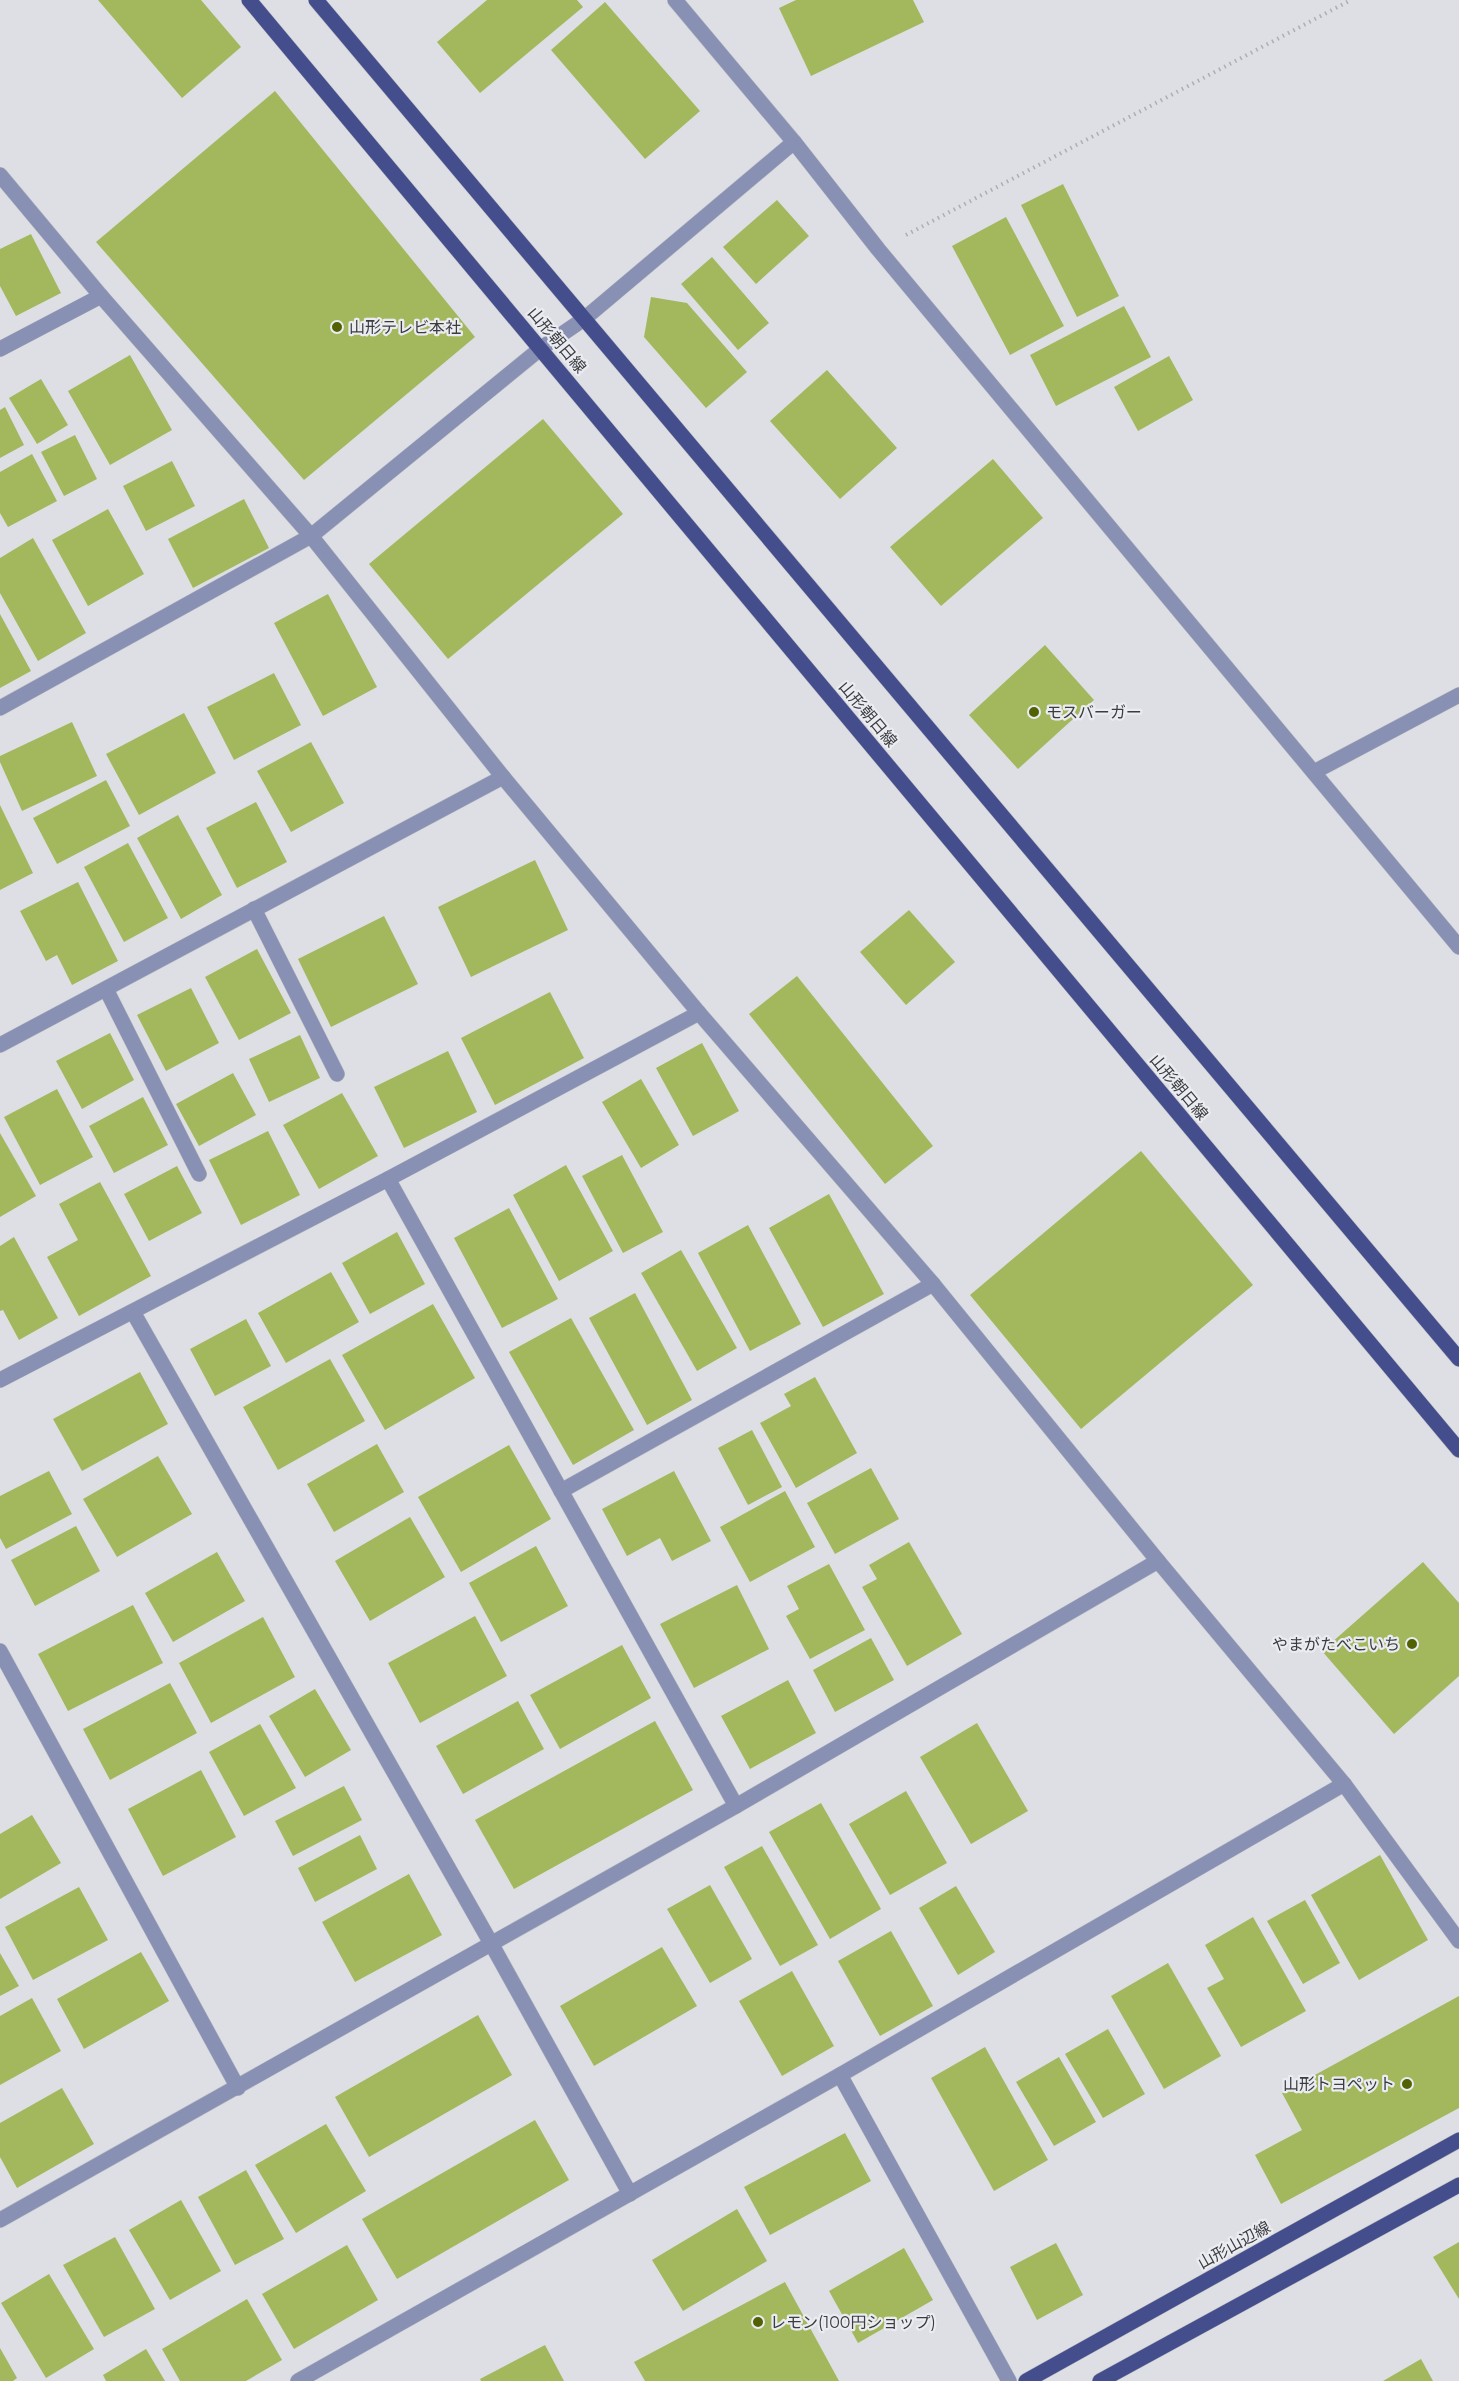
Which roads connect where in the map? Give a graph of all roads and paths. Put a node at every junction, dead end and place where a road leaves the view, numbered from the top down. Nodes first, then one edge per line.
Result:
1 (249, 0) edge
2 (316, 0) edge
3 (675, 0) edge
4 (1351, 0) edge
5 (794, 142) junction
6 (0, 175) edge
7 (878, 249) junction
8 (101, 296) junction
9 (584, 319) junction
10 (0, 349) edge
11 (540, 349) junction
12 (311, 536) junction
13 (1459, 695) edge
14 (0, 708) edge
15 (1314, 772) junction
16 (503, 777) junction
17 (254, 909) junction
18 (1459, 947) edge
19 (106, 989) junction
20 (699, 1013) junction
21 (0, 1045) edge
22 (337, 1074) dead end
23 (199, 1174) dead end
24 (388, 1179) junction
25 (933, 1284) junction
26 (133, 1312) junction
27 (1459, 1359) edge
28 (0, 1380) edge
29 (1459, 1450) edge
30 (561, 1491) junction
31 (1158, 1561) junction
32 (0, 1651) edge
33 (1344, 1784) junction
34 (736, 1806) junction
35 (1459, 1941) edge
36 (492, 1945) junction
37 (840, 2075) junction
38 (238, 2088) junction
39 (1459, 2140) edge
40 (1459, 2185) edge
41 (630, 2194) junction
42 (0, 2220) edge
43 (298, 2381) edge
44 (1009, 2381) edge
45 (1026, 2381) edge
46 (1100, 2381) edge

1 - 11 main road, 山形朝日線
2 - 9 main road, 山形朝日線
3 - 5 street
4 - 7 path
5 - 7 street
5 - 9 street
6 - 8 street
7 - 15 street
8 - 10 street
8 - 12 street
9 - 11 street
9 - 27 main road, 山形朝日線
11 - 12 street
11 - 29 main road, 山形朝日線
12 - 14 street
12 - 16 street
13 - 15 street
15 - 18 street
16 - 17 street
16 - 20 street
17 - 19 street
17 - 22 street
19 - 21 street
19 - 23 street
20 - 24 street
20 - 25 street
24 - 26 street
24 - 30 street
25 - 30 street
25 - 31 street
26 - 28 street
26 - 36 street
30 - 34 street
31 - 33 street
31 - 34 street
32 - 38 street
33 - 35 street
33 - 37 street
34 - 36 street
36 - 38 street
36 - 41 street
37 - 41 street
37 - 44 street
38 - 42 street
39 - 45 main road, 山形山辺線
40 - 46 main road
41 - 43 street

